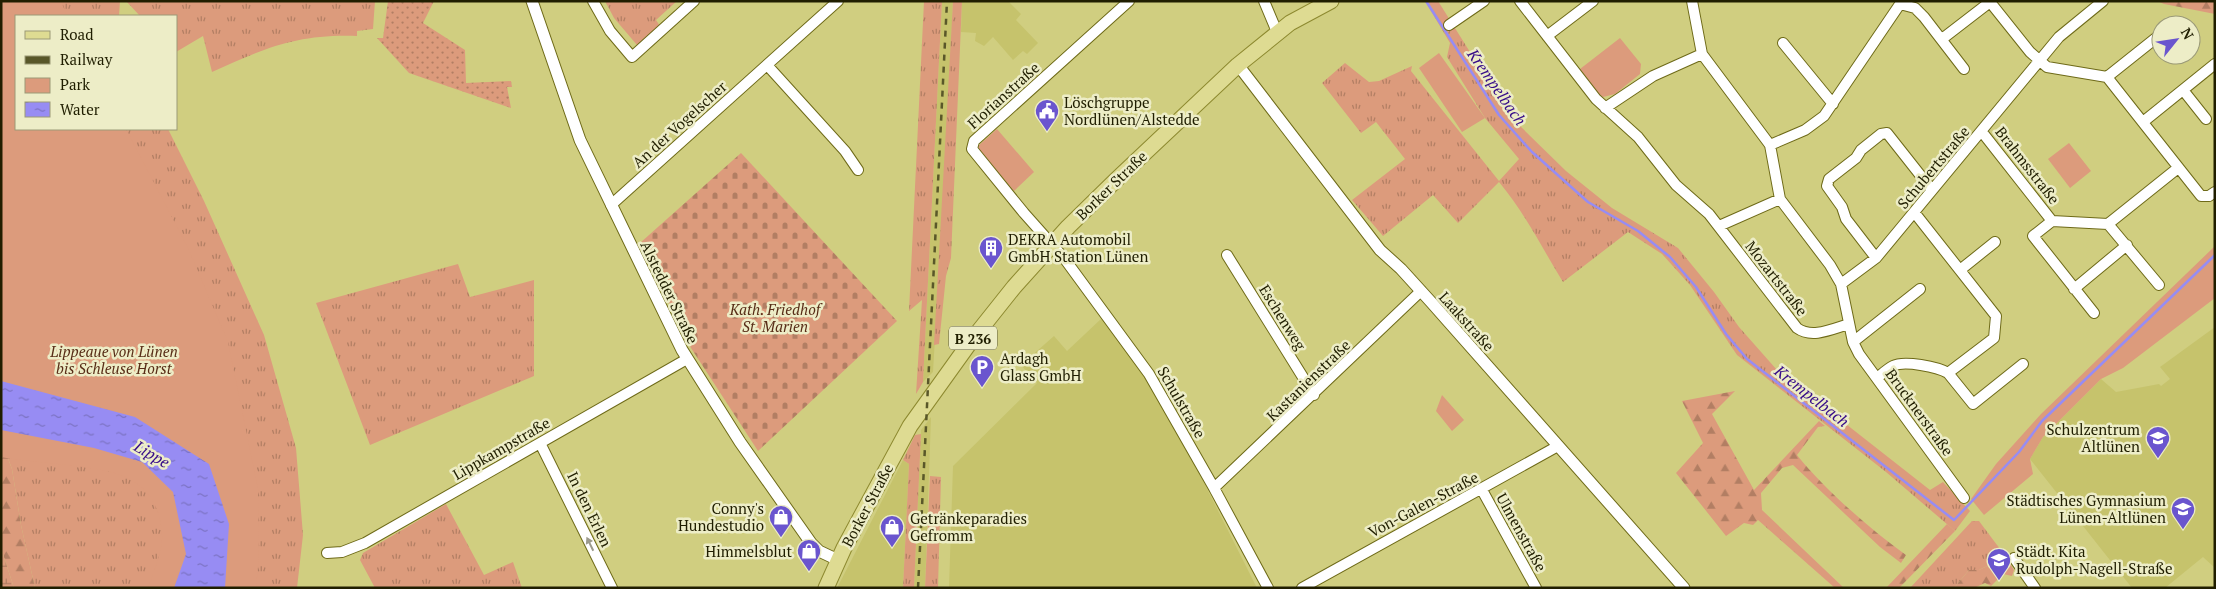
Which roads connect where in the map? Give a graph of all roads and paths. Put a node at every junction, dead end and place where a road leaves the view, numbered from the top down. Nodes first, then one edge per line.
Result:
1 (532, 1) edge
2 (593, 1) edge
3 (694, 1) edge
4 (838, 1) edge
5 (1129, 1) edge
6 (1264, 1) edge
7 (1331, 1) edge
8 (1484, 1) edge
9 (1520, 1) edge
10 (1593, 1) edge
11 (1692, 1) edge
12 (2103, 1) edge
13 (1900, 2) edge
14 (1990, 2) edge
15 (1449, 25) dead end
16 (1278, 32) junction
17 (1547, 36) junction
18 (1942, 39) junction
19 (2151, 42) edge
20 (1783, 43) dead end
21 (1702, 54) junction
22 (2038, 61) junction
23 (2215, 64) edge
24 (767, 65) junction
25 (1238, 65) junction
26 (1964, 69) dead end
27 (2108, 77) junction
28 (2183, 90) junction
29 (1832, 104) junction
30 (1605, 108) junction
31 (2206, 118) dead end
32 (2143, 122) junction
33 (1982, 132) junction
34 (1770, 145) junction
35 (2178, 168) junction
36 (858, 170) dead end
37 (1932, 190) junction
38 (2215, 192) edge
39 (1780, 199) junction
40 (611, 205) junction
41 (1914, 212) junction
42 (2052, 221) junction
43 (2108, 224) junction
44 (1719, 226) junction
45 (1995, 242) dead end
46 (1052, 244) junction
47 (2127, 245) junction
48 (1227, 255) dead end
49 (1876, 258) junction
50 (1960, 270) junction
51 (1841, 284) junction
52 (2159, 285) dead end
53 (1920, 289) dead end
54 (2074, 289) junction
55 (1421, 291) junction
56 (2094, 314) dead end
57 (1848, 324) junction
58 (1853, 342) junction
59 (687, 359) junction
60 (2023, 364) dead end
61 (1948, 373) junction
62 (1877, 378) junction
63 (1314, 395) junction
64 (540, 443) junction
65 (1558, 446) junction
66 (1214, 488) junction
67 (1482, 490) junction
68 (1964, 498) dead end
69 (327, 553) dead end
70 (2014, 558) dead end
71 (838, 560) junction
72 (612, 588) edge
73 (826, 588) edge
74 (1268, 588) edge
75 (1302, 588) edge
76 (1536, 588) edge
77 (1684, 588) edge
78 (2035, 588) edge

1 - 40 street, Alstedder Straße
2 - 3 street
4 - 24 street, An der Vogelscher
5 - 46 street, Florianstraße
6 - 16 street
7 - 16 main road, Borker Straße / B 236
8 - 15 street
9 - 17 street, Mozartstraße
10 - 17 street
11 - 21 street, Brucknerstraße
12 - 22 street, Schubertstraße
13 - 18 street
13 - 29 street
14 - 18 street
14 - 22 street
16 - 25 main road, Borker Straße / B 236
17 - 30 street, Mozartstraße
18 - 26 street
19 - 27 street
20 - 29 street
21 - 30 street
21 - 34 street, Brucknerstraße
22 - 27 street
22 - 33 street, Schubertstraße
23 - 28 street
24 - 36 street
24 - 40 street, An der Vogelscher
25 - 46 main road, Borker Straße / B 236
25 - 55 street, Laakstraße
27 - 32 street
28 - 31 street
28 - 32 street
29 - 34 street
30 - 44 street, Mozartstraße
32 - 35 street
33 - 37 street, Schubertstraße
33 - 42 street, Brahmsstraße
34 - 39 street, Brucknerstraße
35 - 38 street
35 - 43 street
37 - 41 street, Schubertstraße
37 - 49 street
39 - 44 street
39 - 51 street, Brucknerstraße
40 - 59 street, Alstedder Straße
41 - 49 street, Schubertstraße
41 - 50 street
42 - 43 street, Brahmsstraße
42 - 54 street
43 - 47 street
44 - 57 street, Mozartstraße
45 - 50 street
46 - 66 street, Schulstraße
46 - 71 main road, Borker Straße / B 236
47 - 52 street
47 - 54 street
48 - 63 street, Eschenweg
49 - 51 street, Schubertstraße
50 - 61 street
51 - 57 street, Brucknerstraße
53 - 58 street
54 - 56 street
55 - 63 street, Kastanienstraße
55 - 65 street, Laakstraße
57 - 58 street, Brucknerstraße
58 - 62 street, Brucknerstraße
59 - 64 street, Lippkampstraße
59 - 71 street, Alstedder Straße
60 - 61 street
61 - 62 street
62 - 68 street, Brucknerstraße
63 - 66 street, Kastanienstraße
64 - 69 street, Lippkampstraße
72 -> 64 street, In den Erlen
65 - 67 street, Von-Galen-Straße
65 - 77 street, Laakstraße
66 - 74 street, Schulstraße
67 - 75 street, Von-Galen-Straße
67 - 76 street, Ulmenstraße
70 - 78 street
71 - 73 main road, Borker Straße / B 236

